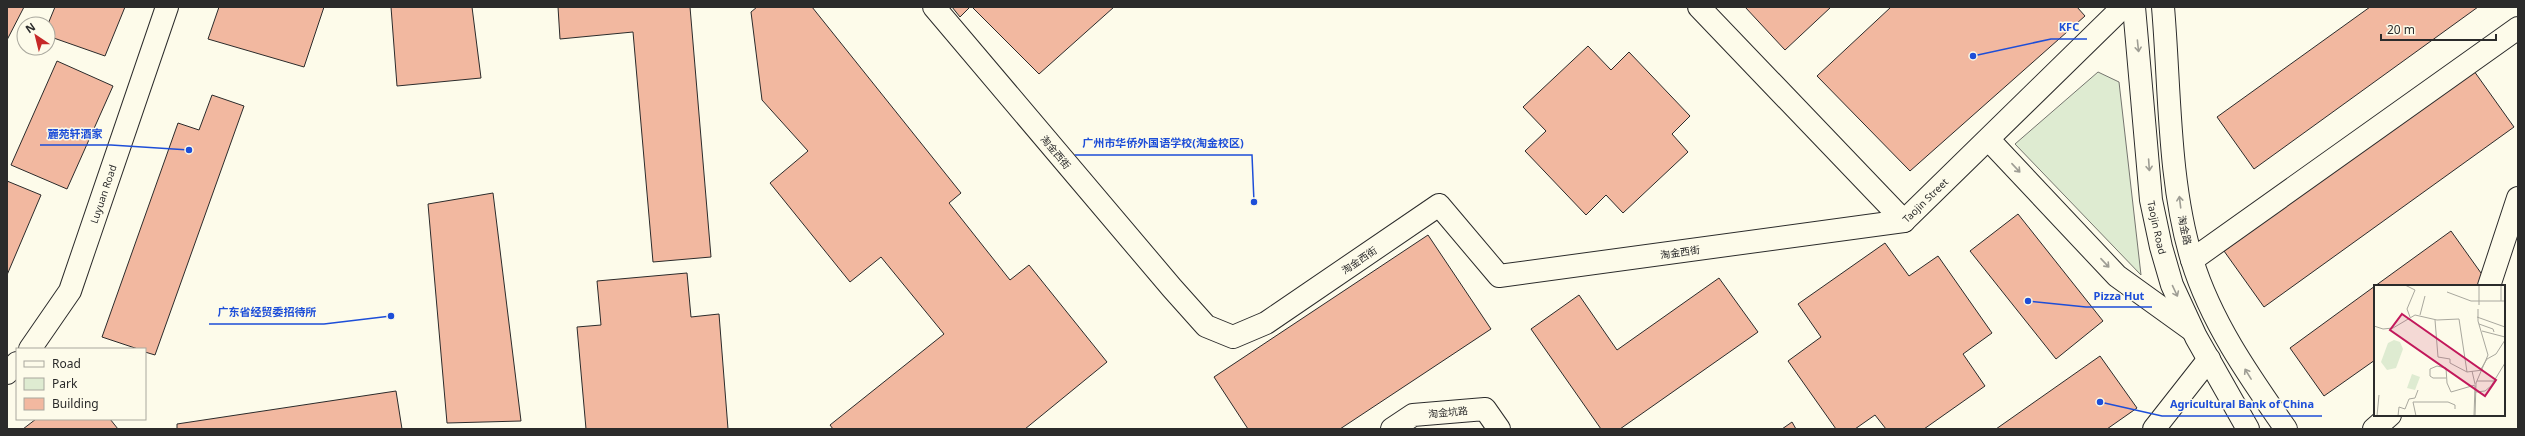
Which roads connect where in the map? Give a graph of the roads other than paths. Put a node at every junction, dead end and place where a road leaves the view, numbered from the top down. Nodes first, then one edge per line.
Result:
1 (167, 7) edge
2 (934, 7) edge
3 (1699, 7) edge
4 (2123, 7) edge
5 (2134, 7) edge
6 (2163, 7) edge
7 (2518, 28) edge
8 (1989, 140) junction
9 (2518, 198) edge
10 (1904, 221) junction
11 (2192, 260) junction
12 (2489, 285) edge
13 (2194, 331) junction
14 (31, 348) edge
15 (2208, 359) junction
16 (16, 364) edge
17 (7, 373) edge
18 (2389, 416) edge
19 (1392, 429) edge
20 (1499, 429) edge
21 (2154, 429) edge
22 (2248, 429) edge
23 (2286, 429) edge
24 (2374, 429) edge

1 - 14 street, Luyuan Road
2 - 10 street, 淘金西街
3 - 10 street, Taojin Street
4 - 8 street, Taojin Street
5 -> 13 street, Taojin Road
11 -> 6 street, 淘金路
7 - 11 street
8 - 10 street, Taojin Street
8 -> 13 street
9 - 12 street
23 -> 11 street, 淘金路
13 - 15 street, Taojin Road
15 - 21 street
15 - 22 street, Taojin Road
16 - 17 street
18 - 24 street
19 - 20 street, 淘金坑路

